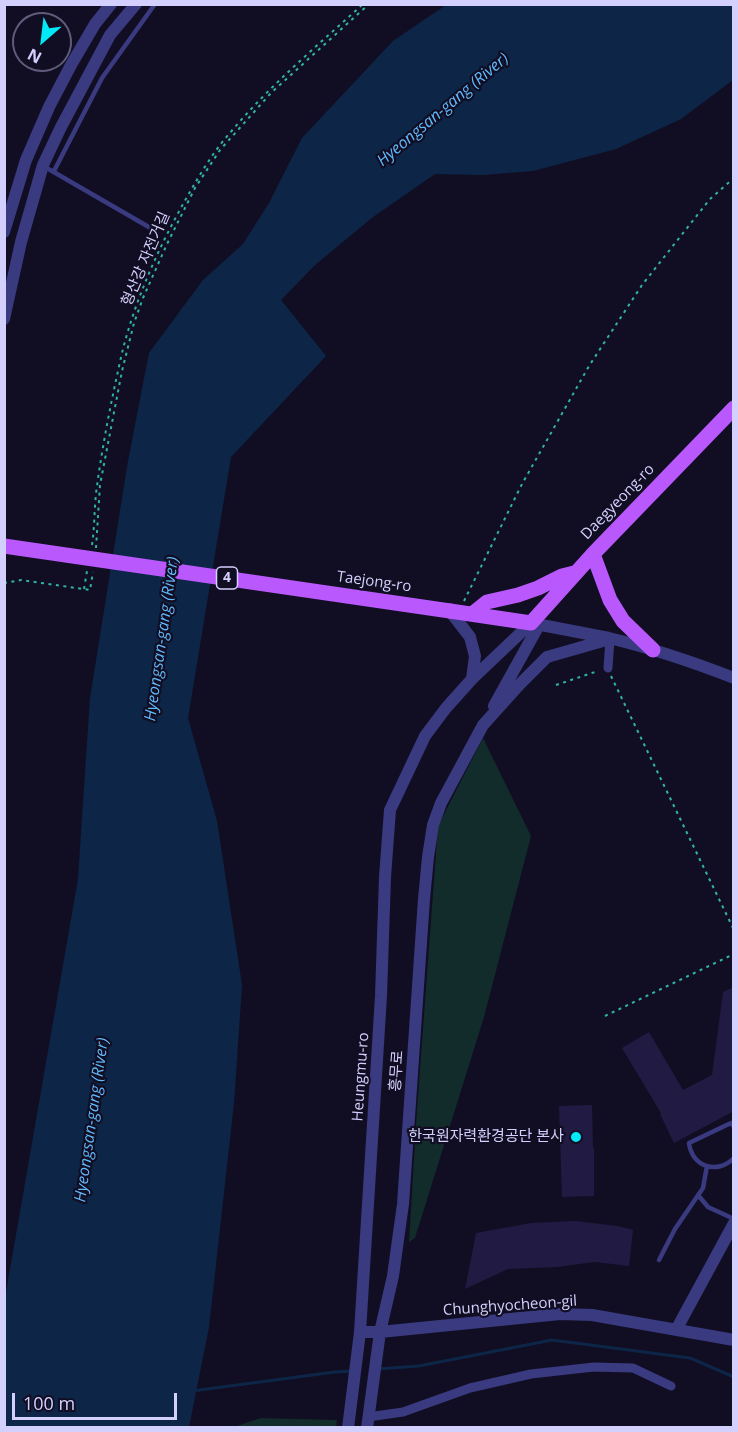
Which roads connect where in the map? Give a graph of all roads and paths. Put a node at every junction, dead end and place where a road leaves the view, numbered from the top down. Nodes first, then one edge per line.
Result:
1 (111, 4) edge
2 (136, 4) edge
3 (155, 4) edge
4 (363, 4) edge
5 (369, 4) edge
6 (26, 160) junction
7 (48, 168) junction
8 (734, 178) edge
9 (154, 230) dead end
10 (4, 232) edge
11 (4, 319) edge
12 (734, 408) edge
13 (4, 546) edge
14 (92, 547) dead end
15 (593, 554) junction
16 (95, 556) dead end
17 (93, 567) dead end
18 (88, 568) dead end
19 (577, 572) junction
20 (4, 583) edge
21 (84, 589) junction
22 (460, 612) junction
23 (535, 622) junction
24 (610, 639) junction
25 (653, 650) junction
26 (608, 668) junction
27 (734, 678) edge
28 (472, 679) junction
29 (556, 685) dead end
30 (483, 725) junction
31 (734, 930) edge
32 (734, 954) edge
33 (605, 1016) dead end
34 (734, 1127) edge
35 (734, 1158) edge
36 (707, 1166) junction
37 (698, 1195) junction
38 (734, 1221) edge
39 (659, 1260) dead end
40 (676, 1330) junction
41 (360, 1332) junction
42 (380, 1332) junction
43 (734, 1340) edge
44 (671, 1386) dead end
45 (368, 1418) edge
46 (348, 1428) edge

1 - 6 street
2 - 7 street
3 - 7 lane
4 - 14 path, 형산강 자전거길
5 - 16 path
6 - 7 street
6 - 10 street
7 - 9 lane
7 - 11 street
8 - 22 path
12 - 15 main road, Daegyeong-ro
13 - 22 main road, Taejong-ro / 4, bridge
15 - 19 main road, Daegyeong-ro
15 - 25 main road
17 - 21 path
18 - 21 path
19 - 22 main road
19 - 23 main road, Daegyeong-ro
20 - 21 path
22 - 23 main road, Taejong-ro / 4
22 - 28 street
23 - 24 street, Taejong-ro
23 - 28 street
23 - 30 street, 흥무로
24 - 25 street, Taejong-ro
24 - 26 street
24 - 30 street, 흥무로
25 - 27 street, Taejong-ro
26 - 29 path
26 - 31 path
28 - 41 street, Heungmu-ro
30 - 42 street, 흥무로
32 - 33 path
34 - 36 lane
35 - 36 lane
36 - 37 lane
37 - 38 lane
37 - 39 lane
38 - 40 street
40 - 42 street, Chunghyocheon-gil
40 - 43 street, Chunghyocheon-gil
41 - 42 street, Chunghyocheon-gil
41 - 46 street, Heungmu-ro
42 - 45 street, 흥무로
44 - 45 street

